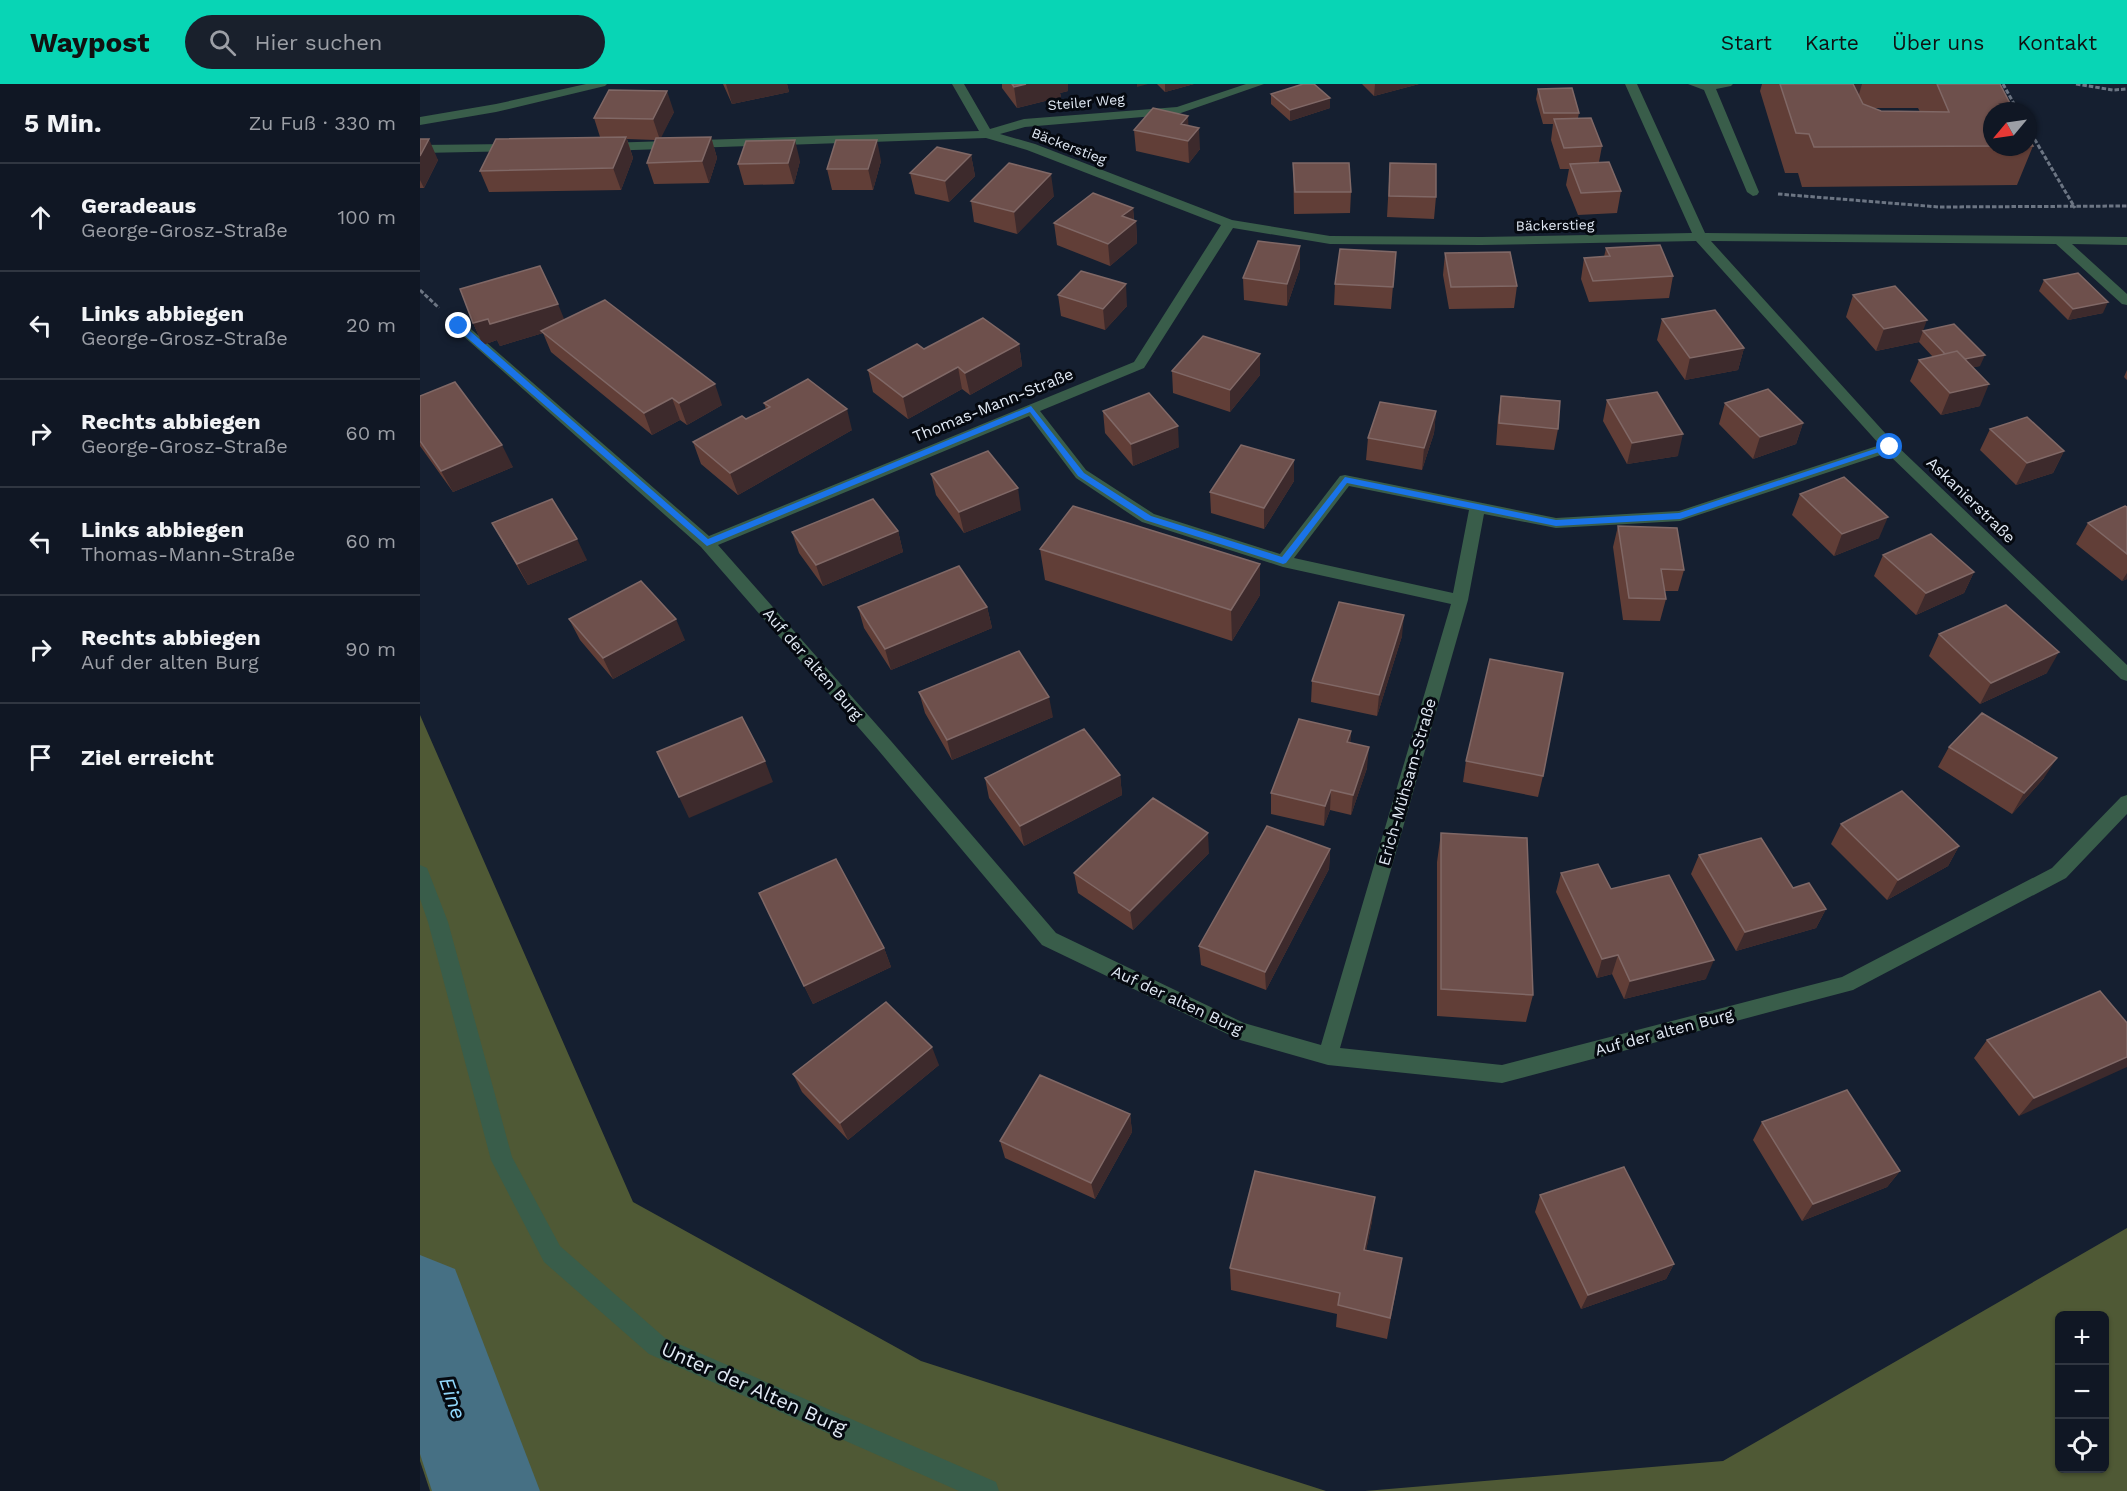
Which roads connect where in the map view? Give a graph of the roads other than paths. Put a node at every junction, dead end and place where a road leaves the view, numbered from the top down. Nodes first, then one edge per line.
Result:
1 (601, 84) edge
2 (958, 84) edge
3 (1258, 84) edge
4 (1631, 84) edge
5 (1694, 84) edge
6 (1727, 84) edge
7 (1709, 87) junction
8 (420, 121) edge
9 (987, 134) junction
10 (592, 147) edge
11 (523, 148) edge
12 (420, 149) edge
13 (1753, 192) road end
14 (1229, 223) junction
15 (1700, 237) junction
16 (2058, 239) junction
17 (2127, 241) edge
18 (2127, 301) edge
19 (459, 326) dead end
20 (1031, 409) junction
21 (1890, 447) junction
22 (1477, 507) junction
23 (707, 543) junction
24 (1283, 561) junction
25 (1460, 600) junction
26 (2127, 675) edge
27 (2127, 802) edge
28 (420, 873) edge
29 (1328, 1056) junction
30 (987, 1491) edge

1 - 8 street
2 - 9 street
3 - 9 street, Steiler Weg
4 - 15 street, Askanierstraße
5 - 7 street
6 - 7 street
7 - 13 street
9 - 10 street, Bäckerstieg
9 - 14 street, Bäckerstieg
11 - 12 street
14 - 15 street, Bäckerstieg
14 - 20 street, Thomas-Mann-Straße
15 - 16 street
15 - 21 street, Askanierstraße
16 - 17 street
16 - 18 street
19 - 23 street, Auf der alten Burg
20 - 23 street, Thomas-Mann-Straße
20 - 24 street
21 - 22 street
21 - 26 street, Askanierstraße
22 - 24 street
22 - 25 street, Erich-Mühsam-Straße
23 - 29 street, Auf der alten Burg
24 - 25 street
25 - 29 street, Erich-Mühsam-Straße
27 - 29 street, Auf der alten Burg
28 - 30 street, Unter der Alten Burg

